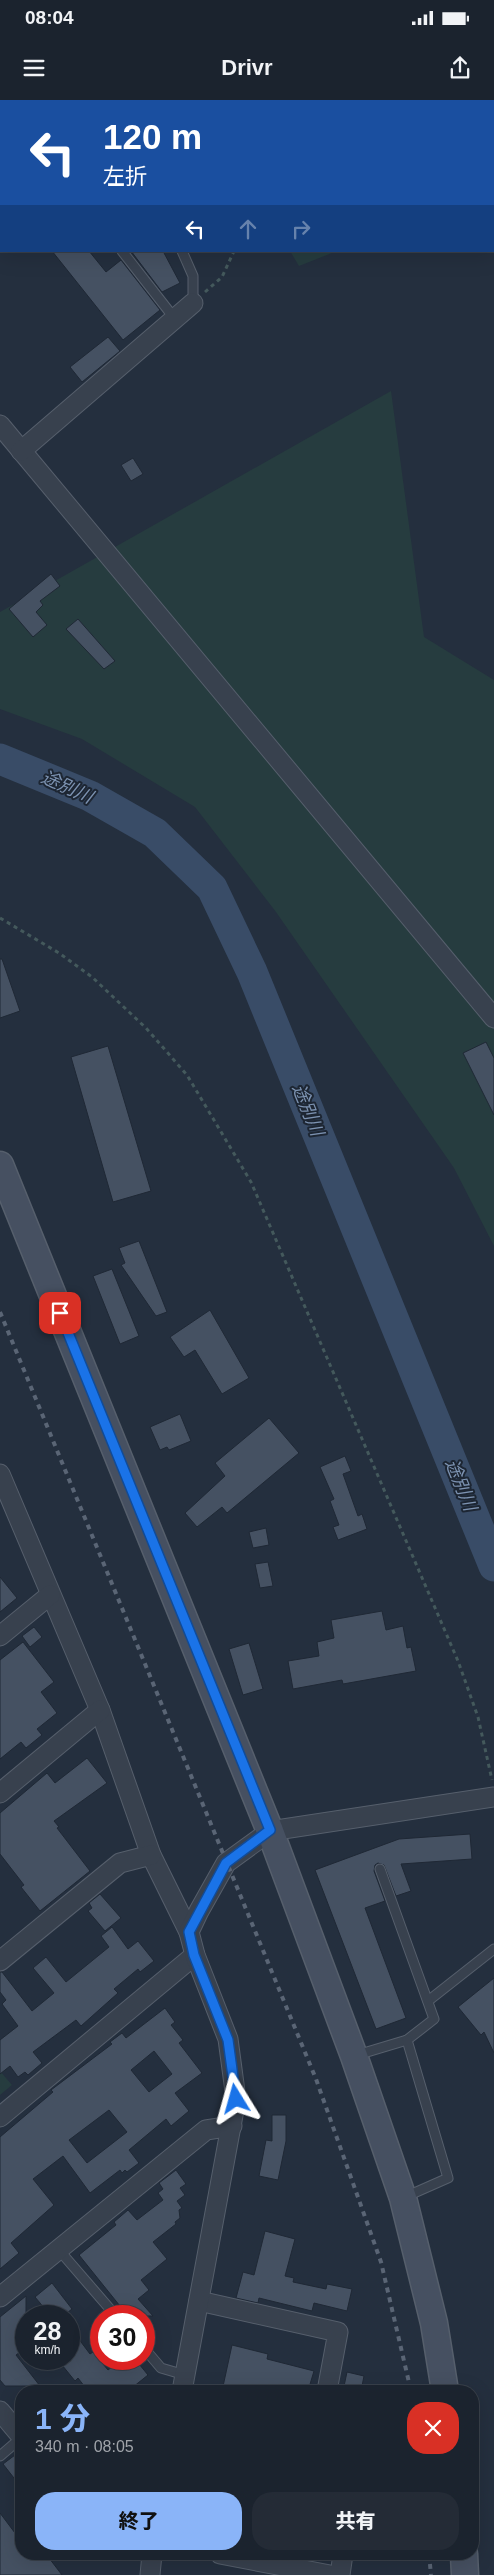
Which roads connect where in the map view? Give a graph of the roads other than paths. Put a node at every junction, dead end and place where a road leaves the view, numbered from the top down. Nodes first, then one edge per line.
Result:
1 (123, 252) edge
2 (182, 252) edge
3 (194, 303) joint
4 (175, 319) junction
5 (0, 425) edge
6 (21, 451) junction
7 (494, 1018) edge
8 (0, 1165) edge
9 (0, 1474) edge
10 (4, 1494) edge
11 (50, 1595) junction
12 (0, 1636) edge
13 (100, 1710) junction
14 (0, 1793) edge
15 (493, 1793) edge
16 (270, 1830) junction
17 (151, 1855) junction
18 (380, 1869) dead end
19 (189, 1932) junction
20 (494, 1949) edge
21 (194, 1955) junction
22 (0, 1961) edge
23 (428, 2001) junction
24 (407, 2040) junction
25 (354, 2056) junction
26 (0, 2117) edge
27 (232, 2126) junction
28 (403, 2198) junction
29 (59, 2250) junction
30 (0, 2297) edge
31 (199, 2301) junction
32 (106, 2305) edge
33 (155, 2361) edge
34 (183, 2383) edge
35 (328, 2385) edge
36 (444, 2385) edge
37 (0, 2411) edge
38 (15, 2430) edge
39 (15, 2442) edge
40 (0, 2456) edge
41 (151, 2560) edge
42 (251, 2560) edge
43 (342, 2560) edge
44 (464, 2560) edge
45 (150, 2575) edge
46 (330, 2575) edge
47 (340, 2575) edge
48 (464, 2575) edge

1 - 4 lane
2 - 3 lane
3 - 4 street
4 - 6 street
5 - 6 street
6 - 7 street
8 - 16 street
9 - 10 street
10 - 11 street
11 - 12 street
11 - 13 street
13 - 14 street
13 - 17 street
15 - 16 street
16 - 19 street
16 - 25 street
17 - 19 street
17 - 22 street
18 - 23 lane
19 - 21 street
20 - 23 lane
21 - 26 street
21 - 27 street
23 - 24 lane
24 - 25 lane
24 - 28 lane
25 - 28 street
27 - 29 street
27 - 31 street
28 - 36 street
29 - 30 street
29 - 32 lane
31 - 34 street
31 - 35 street
33 - 34 lane
37 - 38 street
39 - 40 lane
41 - 45 street
42 - 46 street
43 - 47 street
44 - 48 street

